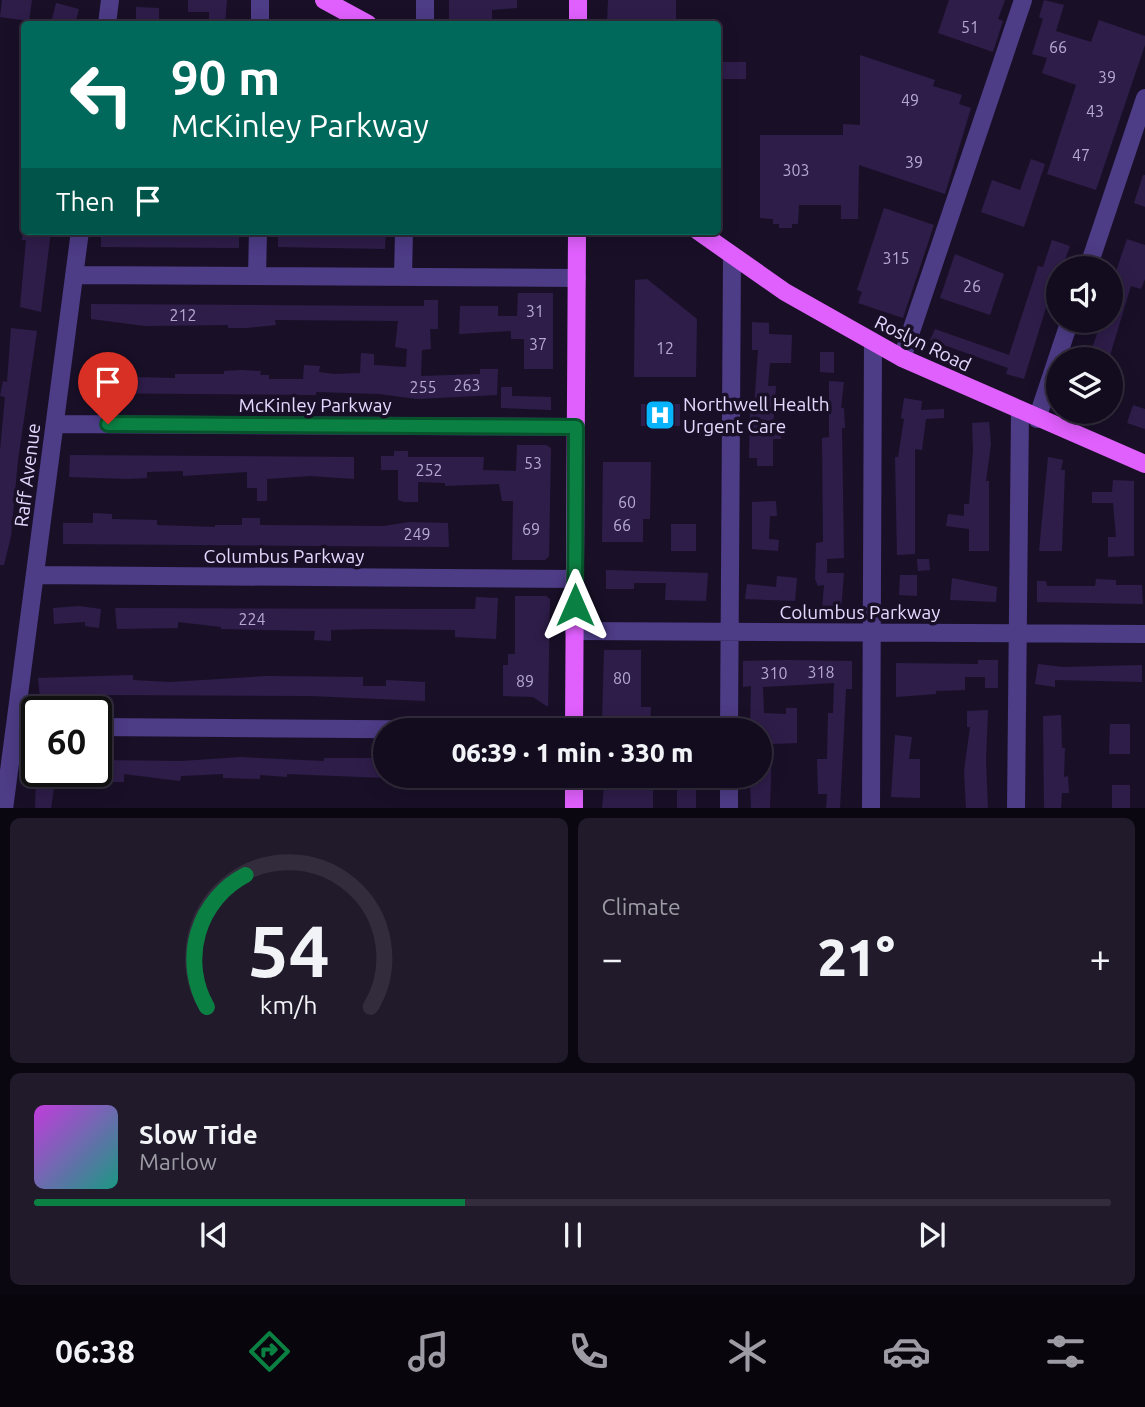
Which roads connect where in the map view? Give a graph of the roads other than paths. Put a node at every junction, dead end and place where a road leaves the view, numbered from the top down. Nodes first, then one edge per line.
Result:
1 (110, 0) edge
2 (260, 0) edge
3 (324, 0) edge
4 (425, 0) edge
5 (578, 0) edge
6 (1023, 0) edge
7 (107, 21) edge
8 (260, 21) edge
9 (362, 21) edge
10 (425, 21) edge
11 (578, 21) edge
12 (1145, 98) edge
13 (79, 235) edge
14 (258, 235) edge
15 (404, 235) edge
16 (577, 235) edge
17 (703, 235) edge
18 (732, 256) junction
19 (1092, 256) edge
20 (74, 275) junction
21 (257, 276) junction
22 (403, 277) junction
23 (577, 278) junction
24 (1064, 333) edge
25 (873, 342) junction
26 (902, 358) junction
27 (1028, 415) junction
28 (55, 424) junction
29 (576, 427) junction
30 (1145, 464) edge
31 (35, 575) junction
32 (575, 579) junction
33 (575, 631) junction
34 (729, 632) junction
35 (872, 632) junction
36 (1017, 634) junction
37 (1145, 634) edge
38 (574, 718) edge
39 (729, 718) edge
40 (15, 727) junction
41 (21, 727) edge
42 (112, 727) edge
43 (373, 729) edge
44 (574, 788) edge
45 (729, 788) edge
46 (4, 808) edge
47 (573, 808) edge
48 (729, 808) edge
49 (871, 808) edge
50 (1016, 808) edge

1 - 7 street
2 - 8 street
3 - 9 main road
4 - 10 street
5 - 11 main road
6 - 26 street
12 - 19 street
13 - 20 street, Raff Avenue
14 - 21 street
15 - 22 street
16 - 23 main road
17 - 18 main road, Roslyn Road
18 - 25 main road, Roslyn Road
18 - 34 street
20 - 21 street
20 - 28 street, Raff Avenue
21 - 22 street
22 - 23 street
23 - 29 main road
24 - 27 street
25 - 26 main road, Roslyn Road
25 - 35 street
26 - 27 main road, Roslyn Road
27 - 30 main road, Roslyn Road
27 - 36 street
28 - 29 street, McKinley Parkway
28 - 31 street, Raff Avenue
29 - 32 main road
31 - 32 street, Columbus Parkway
31 - 40 street, Raff Avenue
32 - 33 main road
33 - 34 street, Columbus Parkway
33 - 38 main road
34 - 35 street, Columbus Parkway
34 - 39 street
35 - 36 street, Columbus Parkway
35 - 49 street
36 - 37 street, Columbus Parkway
36 - 50 street
40 - 41 street
40 - 46 street, Raff Avenue
42 - 43 street
44 - 47 main road
45 - 48 street

